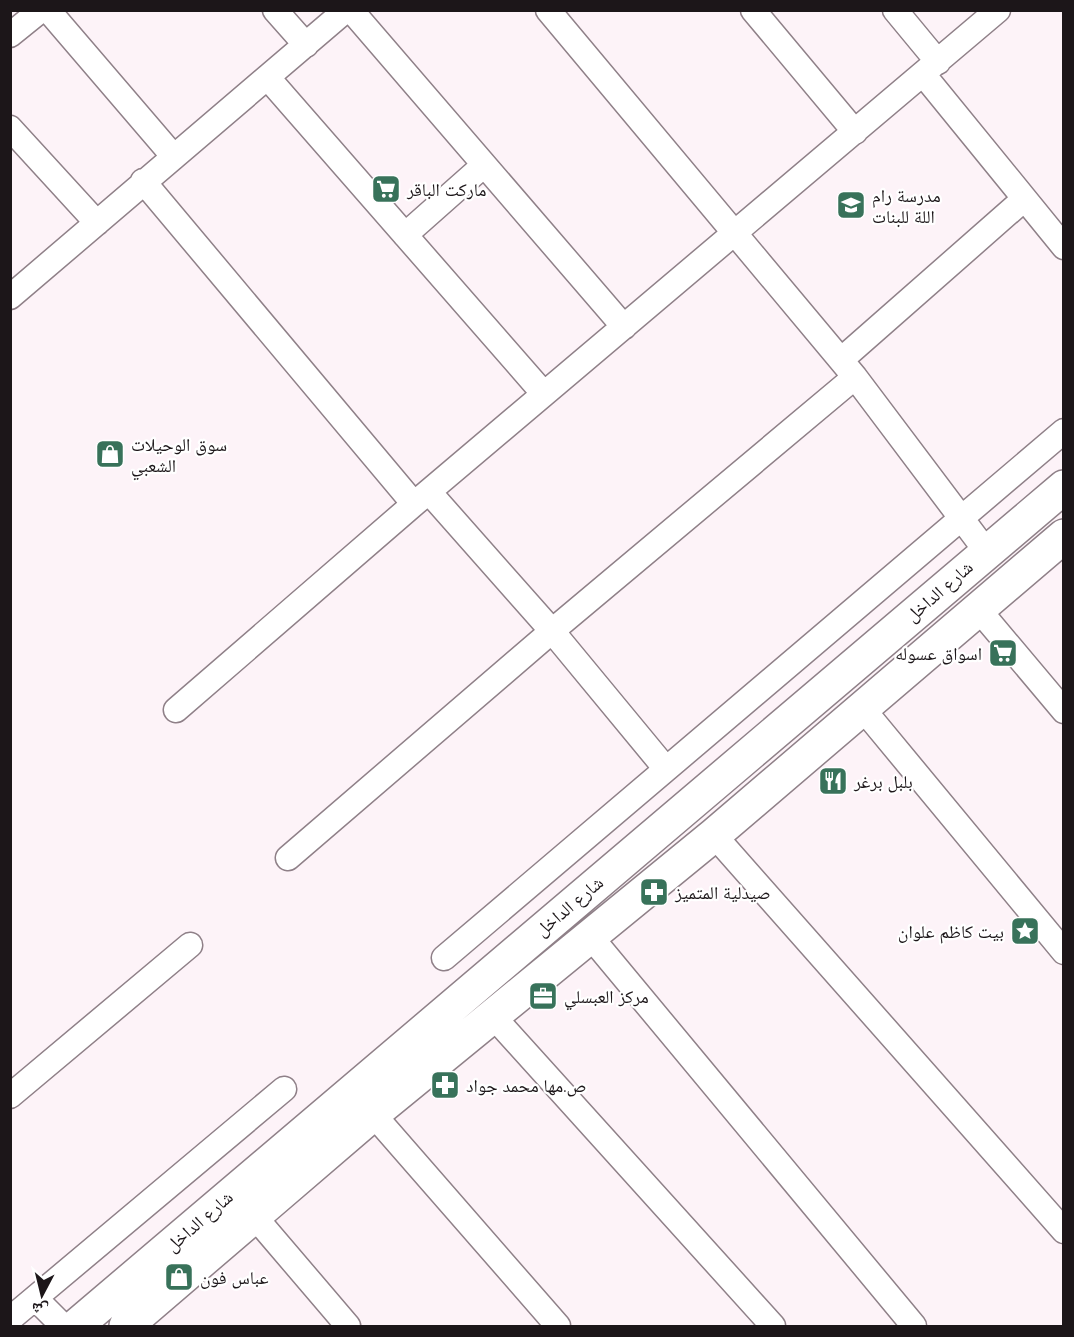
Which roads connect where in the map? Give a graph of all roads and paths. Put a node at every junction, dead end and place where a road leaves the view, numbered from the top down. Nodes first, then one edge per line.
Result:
1 (41, 10) edge
2 (48, 10) edge
3 (275, 10) edge
4 (346, 10) edge
5 (351, 10) edge
6 (548, 10) edge
7 (753, 10) edge
8 (895, 10) edge
9 (998, 10) edge
10 (10, 35) edge
11 (306, 45) junction
12 (930, 68) junction
13 (268, 78) junction
14 (10, 128) edge
15 (855, 132) junction
16 (174, 157) junction
17 (484, 165) junction
18 (143, 181) junction
19 (1023, 200) junction
20 (97, 223) junction
21 (734, 234) junction
22 (405, 235) junction
23 (1064, 247) edge
24 (10, 297) edge
25 (624, 327) junction
26 (848, 369) junction
27 (544, 394) junction
28 (1064, 430) edge
29 (1064, 487) edge
30 (422, 498) junction
31 (962, 517) junction
32 (1064, 536) edge
33 (986, 551) junction
34 (979, 610) junction
35 (552, 631) junction
36 (863, 709) junction
37 (176, 710) dead end
38 (1064, 711) edge
39 (666, 769) junction
40 (714, 835) junction
41 (288, 858) dead end
42 (590, 936) junction
43 (190, 945) dead end
44 (1064, 952) edge
45 (444, 958) dead end
46 (492, 1015) junction
47 (284, 1089) dead end
48 (10, 1096) edge
49 (373, 1114) junction
50 (255, 1217) junction
51 (1064, 1231) edge
52 (36, 1299) junction
53 (10, 1319) edge
54 (143, 1321) edge
55 (63, 1326) edge
56 (76, 1326) edge
57 (348, 1326) edge
58 (558, 1326) edge
59 (773, 1326) edge
60 (915, 1326) edge

1 - 10 street
2 - 16 street
3 - 11 street
4 - 11 street
5 - 17 street
6 - 21 street
7 - 15 street
8 - 12 street
9 - 12 street
11 - 13 street
12 - 15 street
12 - 19 street
13 - 16 street
13 - 22 street
14 - 20 street
15 - 21 street
16 - 18 street
17 - 22 street
17 - 25 street
18 - 20 street
18 - 30 street
19 - 23 street
19 - 26 street
20 - 24 street
21 - 25 street
21 - 26 street
22 - 27 street
25 - 27 street
26 - 31 street
26 - 35 street
27 - 30 street
28 - 31 street
29 - 33 main road, شارع الداخل
30 - 35 street
30 - 37 street
31 - 33 street
31 - 39 street
32 - 34 main road, شارع الداخل
33 - 56 main road, شارع الداخل
34 - 36 main road, شارع الداخل
34 - 38 street
35 - 39 street
35 - 41 street
36 - 40 main road, شارع الداخل
36 - 44 street
39 - 45 street
40 - 42 main road, شارع الداخل
40 - 51 street
42 - 46 main road, شارع الداخل
42 - 60 street
43 - 48 street
46 - 49 main road, شارع الداخل
46 - 59 street
47 - 52 street
49 - 50 main road, شارع الداخل
49 - 58 street
50 - 54 main road, شارع الداخل
50 - 57 street
52 - 53 street
52 - 55 street

